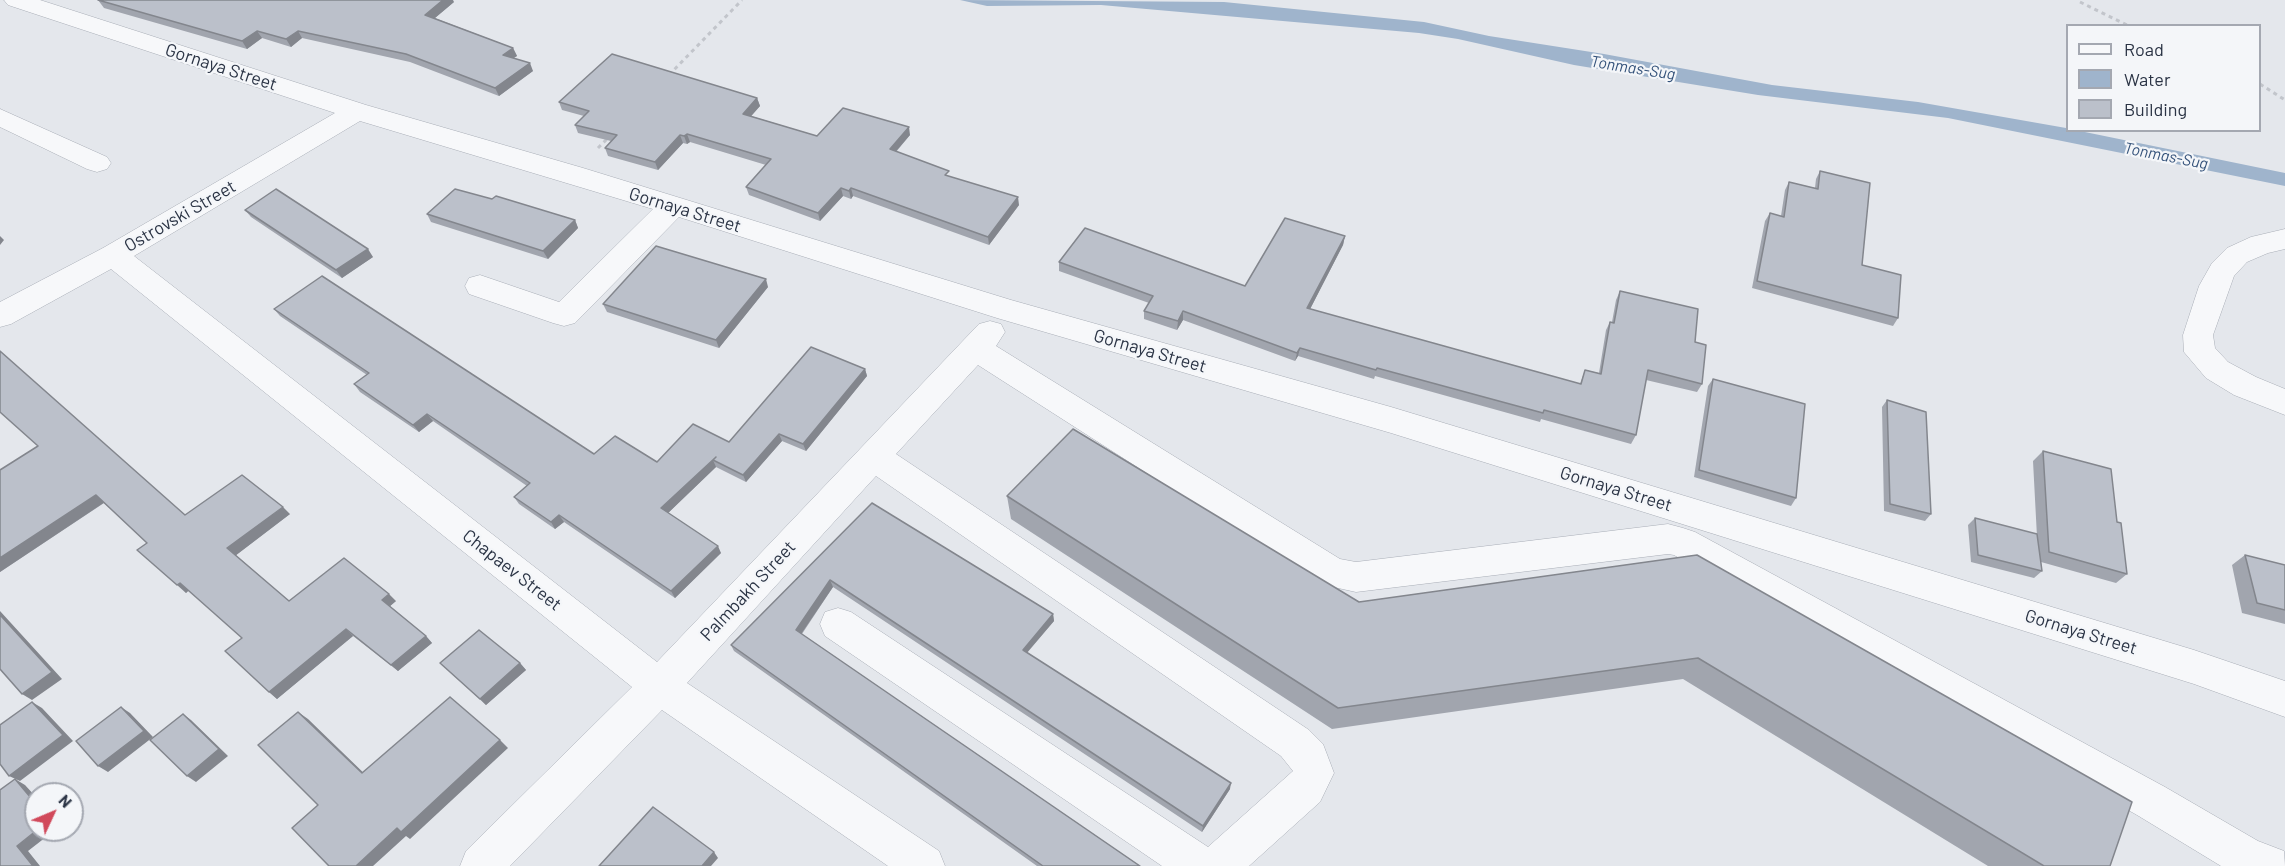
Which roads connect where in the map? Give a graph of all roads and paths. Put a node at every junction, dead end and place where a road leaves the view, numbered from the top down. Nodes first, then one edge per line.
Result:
1 (16, 0) edge
2 (742, 0) edge
3 (2080, 2) dead end
4 (2125, 24) edge
5 (664, 80) edge
6 (2261, 85) edge
7 (2285, 100) edge
8 (357, 111) junction
9 (0, 117) edge
10 (615, 131) edge
11 (97, 163) dead end
12 (573, 174) junction
13 (673, 206) junction
14 (2285, 239) edge
15 (113, 255) junction
16 (480, 286) dead end
17 (1008, 310) junction
18 (0, 316) edge
19 (976, 349) junction
20 (2285, 402) edge
21 (874, 457) junction
22 (838, 624) dead end
23 (658, 686) junction
24 (2285, 699) edge
25 (481, 866) edge
26 (924, 866) edge
27 (1199, 866) edge
28 (1218, 866) edge
29 (2269, 866) edge

1 - 8 street, Gornaya Street
2 - 5 path
3 - 4 path
6 - 7 path
8 - 12 street, Gornaya Street
8 - 15 street, Ostrovski Street
9 - 11 street
10 - 12 path
12 - 13 street, Gornaya Street
13 - 16 street
13 - 17 street, Gornaya Street
14 - 20 street
15 - 18 street, Ostrovski Street
15 - 23 street, Chapaev Street
17 - 19 street, Palmbakh Street
17 - 24 street, Gornaya Street
19 - 21 street, Palmbakh Street
19 - 29 street
21 - 23 street, Palmbakh Street
21 - 28 street
22 - 27 street
23 - 25 street, Palmbakh Street
23 - 26 street, Chapaev Street

